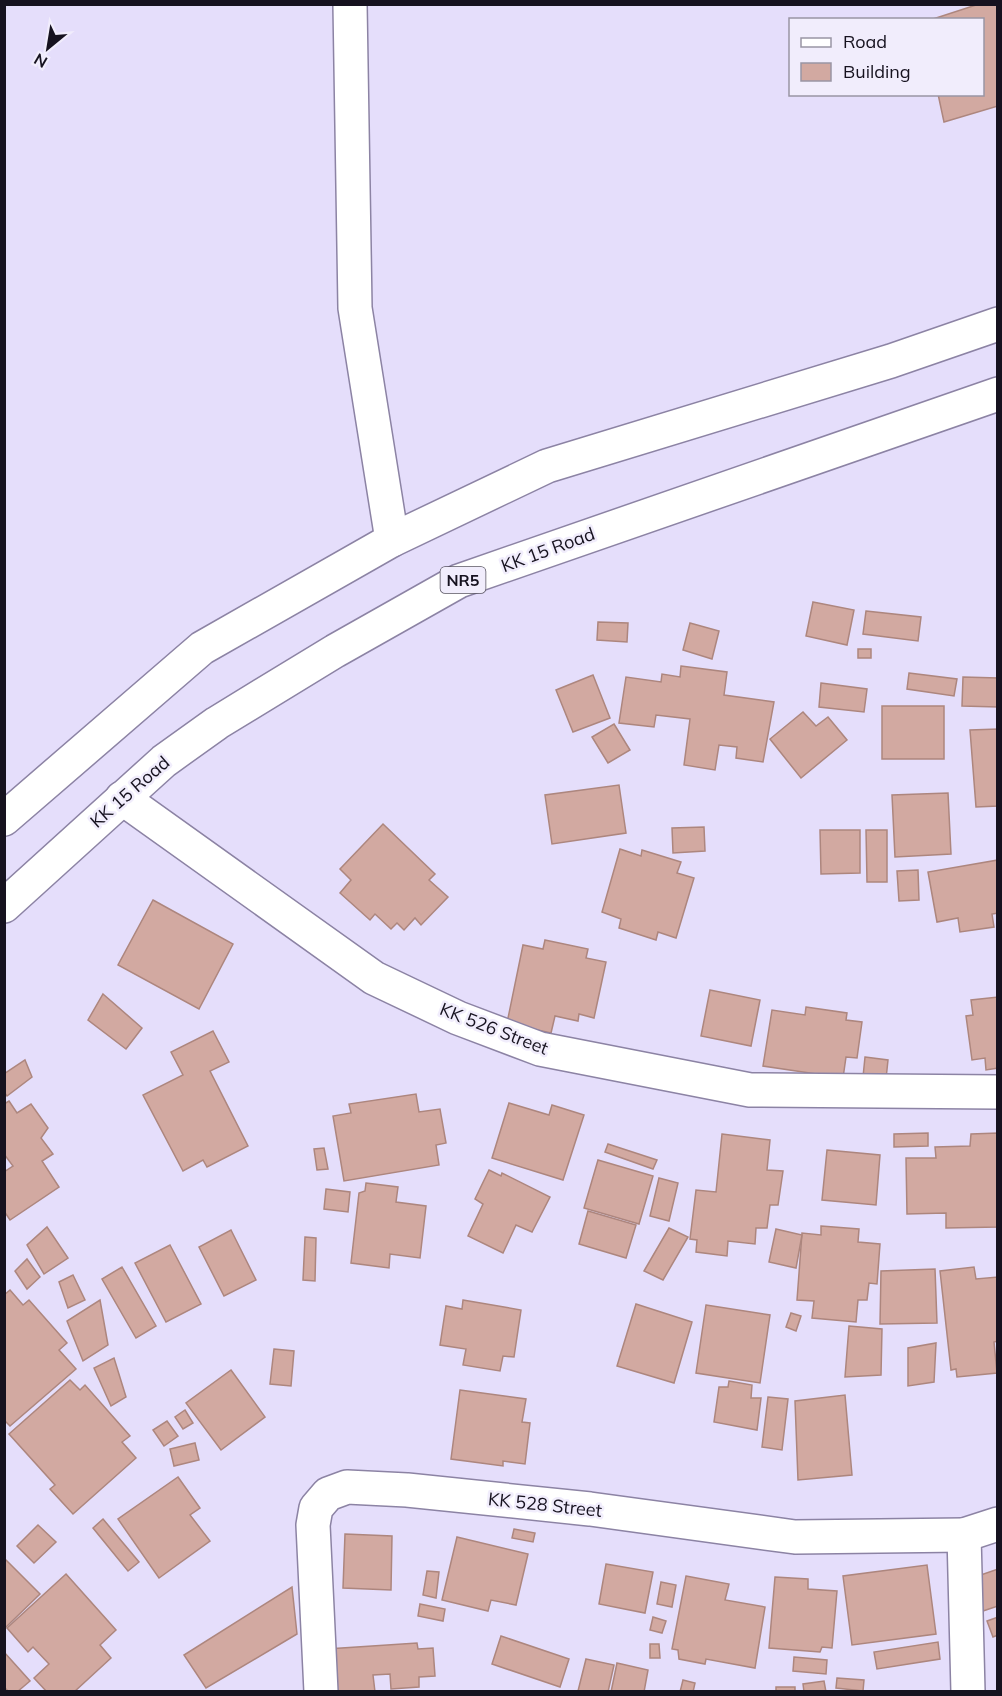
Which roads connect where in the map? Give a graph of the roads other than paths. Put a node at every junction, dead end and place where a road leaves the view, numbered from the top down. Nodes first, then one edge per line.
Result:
1 (350, 4) edge
2 (998, 324) edge
3 (998, 394) edge
4 (392, 540) junction
5 (122, 798) junction
6 (4, 819) edge
7 (4, 906) edge
8 (998, 1092) edge
9 (998, 1524) edge
10 (964, 1535) junction
11 (321, 1692) edge
12 (968, 1692) edge

1 - 4 main road
2 - 4 main road
3 - 5 main road, KK 15 Road / NR5
4 - 6 main road
5 - 7 main road, KK 15 Road / NR5
5 - 8 main road, KK 526 Street
9 - 10 main road, KK 528 Street
10 - 11 main road, KK 528 Street
10 - 12 main road

